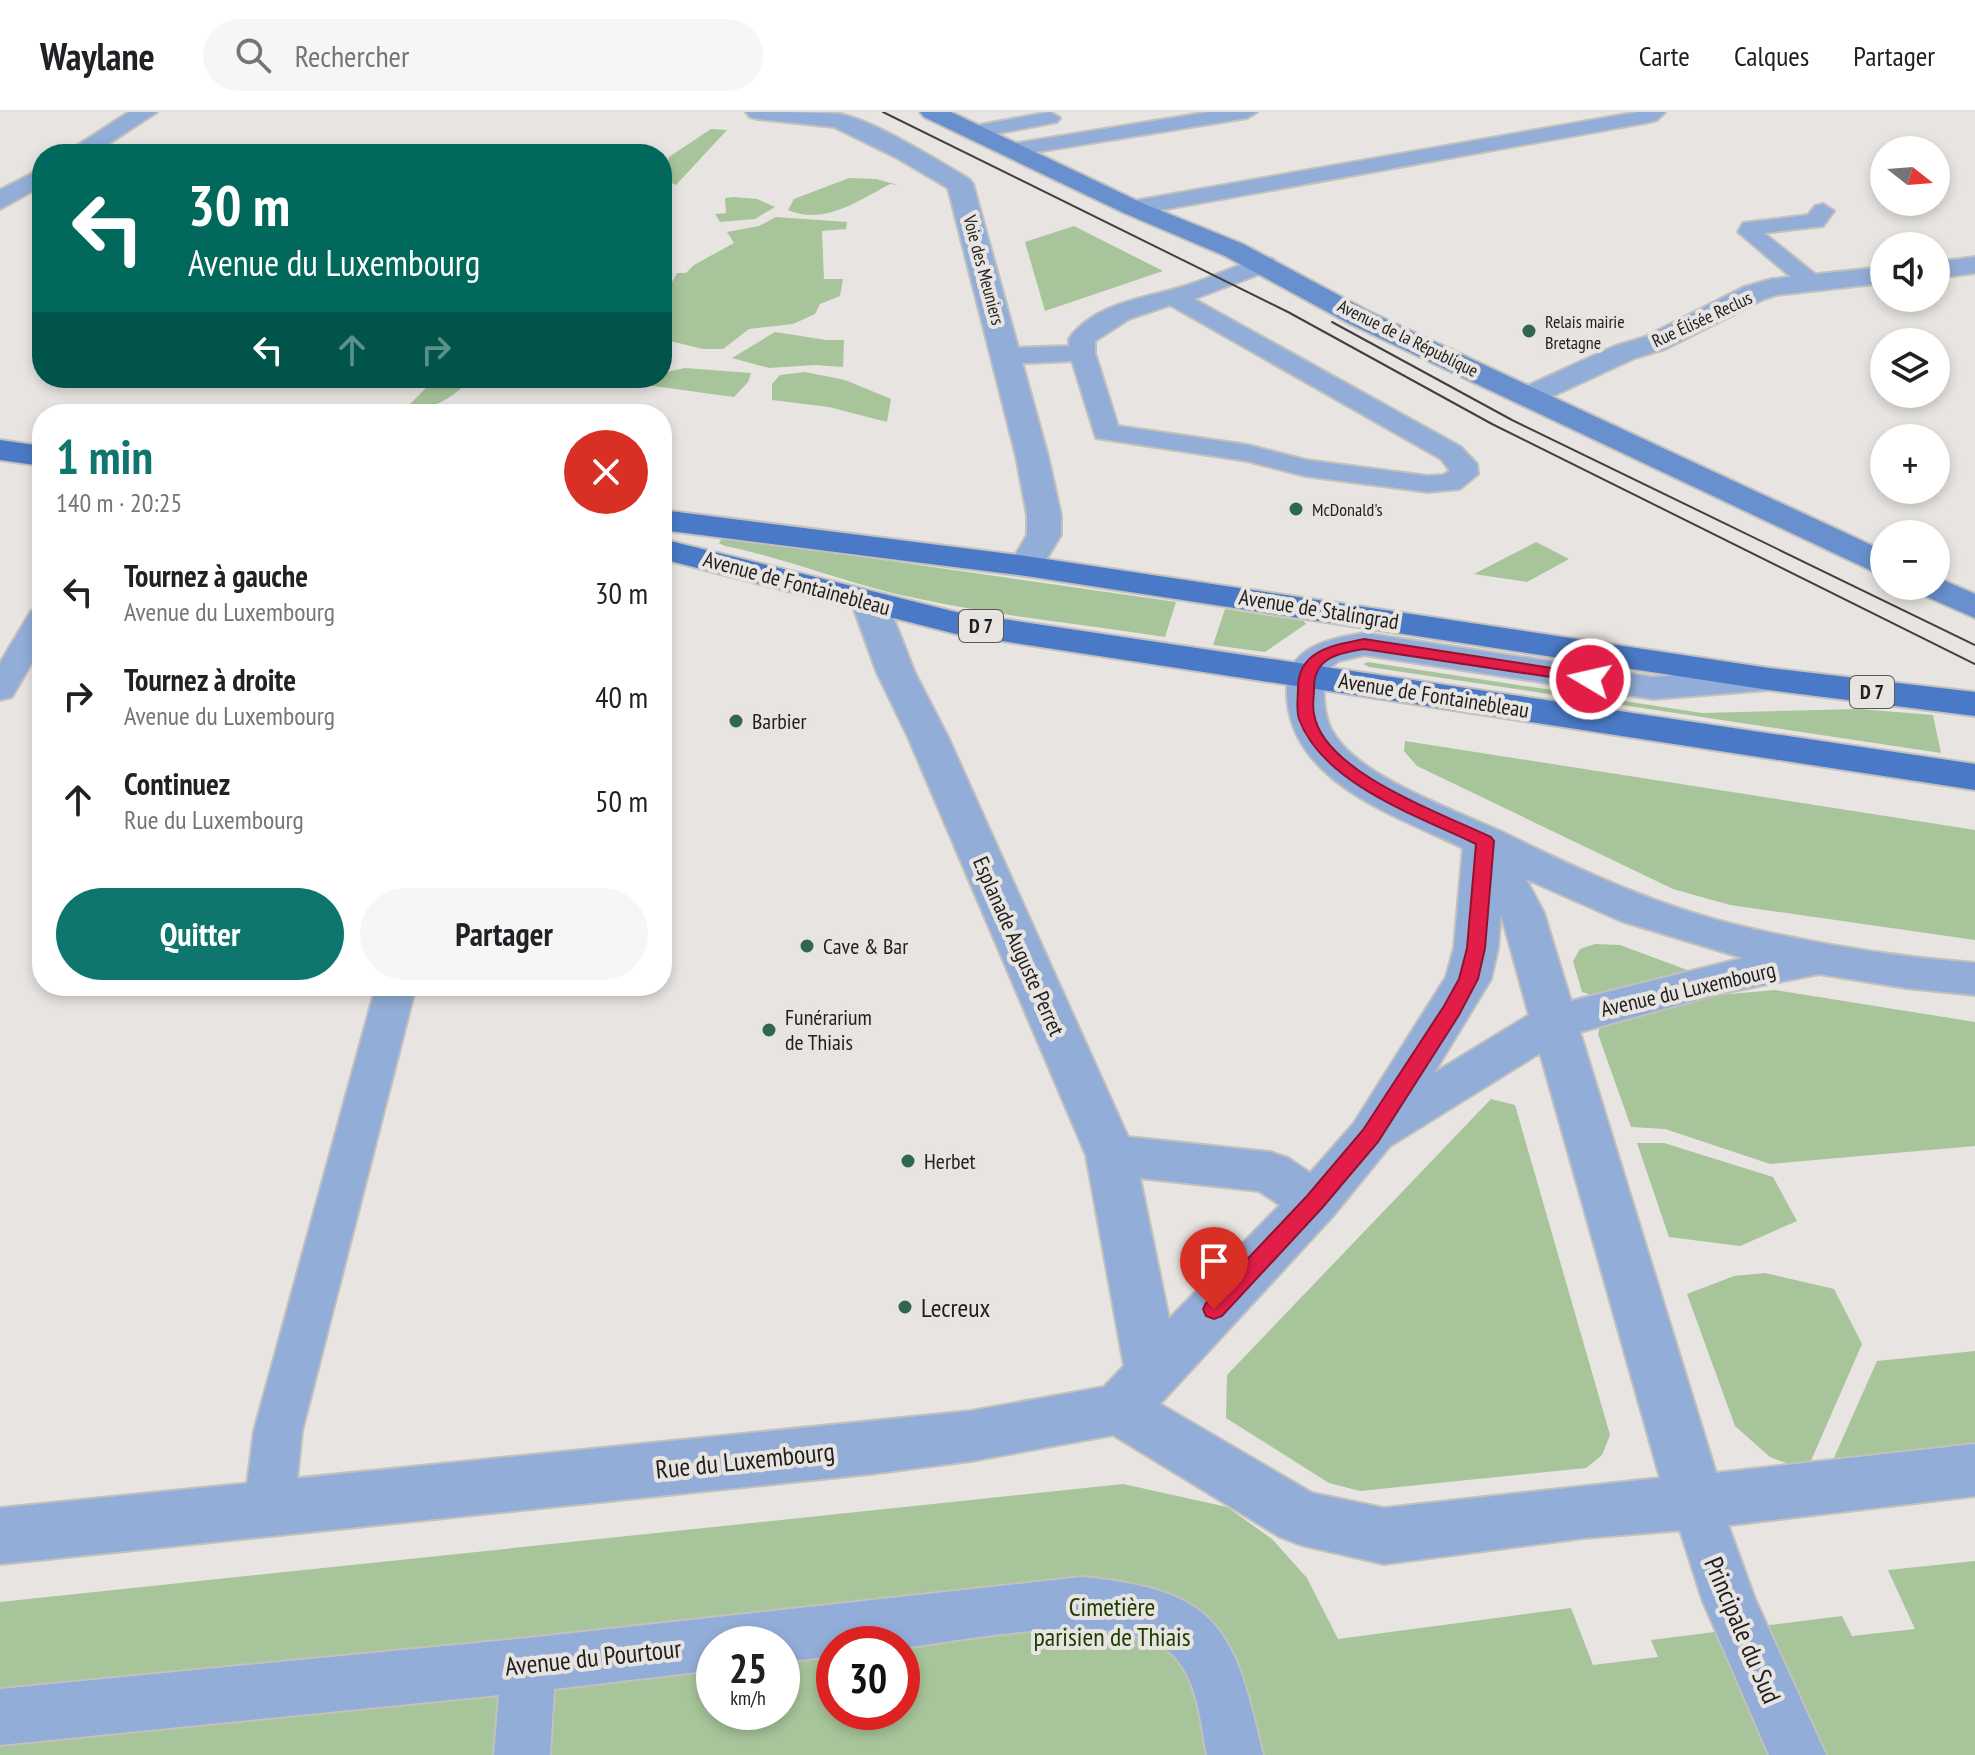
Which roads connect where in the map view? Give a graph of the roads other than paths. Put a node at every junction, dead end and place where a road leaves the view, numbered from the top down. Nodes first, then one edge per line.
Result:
1 (145, 112) edge
2 (758, 112) edge
3 (932, 112) edge
4 (1247, 112) edge
5 (1655, 112) edge
6 (1076, 114) dead end
7 (974, 132) junction
8 (92, 144) edge
9 (1011, 150) junction
10 (32, 181) edge
11 (0, 201) edge
12 (1133, 208) junction
13 (1823, 211) dead end
14 (1265, 264) junction
15 (1975, 265) edge
16 (1950, 268) edge
17 (1870, 277) edge
18 (1812, 283) junction
19 (1173, 297) junction
20 (1082, 353) junction
21 (1006, 356) junction
22 (1529, 396) junction
23 (0, 424) edge
24 (32, 429) edge
25 (0, 450) edge
26 (32, 455) edge
27 (672, 521) edge
28 (672, 551) edge
29 (1870, 557) edge
30 (1026, 566) junction
31 (1950, 595) edge
32 (870, 604) junction
33 (1975, 607) edge
34 (32, 635) edge
35 (1306, 676) junction
36 (1769, 679) junction
37 (0, 690) edge
38 (1975, 704) edge
39 (1975, 777) edge
40 (1485, 841) junction
41 (1822, 959) junction
42 (1975, 979) edge
43 (393, 996) edge
44 (1554, 1022) junction
45 (1371, 1136) junction
46 (1111, 1155) junction
47 (1315, 1202) junction
48 (1136, 1391) junction
49 (1975, 1470) edge
50 (1696, 1502) junction
51 (269, 1508) junction
52 (0, 1536) edge
53 (528, 1665) junction
54 (0, 1717) edge
55 (522, 1755) edge
56 (1235, 1755) edge
57 (1798, 1755) edge

1 - 8 street
2 - 21 street, Voie des Meuniers
3 - 7 main road, Avenue de la République
4 - 9 lane
5 - 12 lane
6 - 7 lane
7 - 9 main road, Avenue de la République
9 - 12 main road, Avenue de la République
10 - 11 street
12 - 14 main road, Avenue de la République
13 - 18 lane
14 - 19 lane
14 - 22 main road, Avenue de la République
15 - 16 street
17 - 18 street, Rue Élisée Reclus
18 - 22 street, Rue Élisée Reclus
19 - 20 lane
19 - 20 lane
20 - 21 lane
21 - 30 street, Voie des Meuniers
22 - 29 main road, Avenue de la République
23 - 24 main road
25 - 26 main road
27 - 30 main road, Avenue de Stalingrad / D 7
28 - 32 main road, Avenue de Fontainebleau / D 7
30 - 36 main road, Avenue de Stalingrad / D 7
31 - 33 main road
32 - 35 main road, Avenue de Fontainebleau / D 7
32 - 46 street, Esplanade Auguste Perret
34 - 37 lane
35 - 36 street
35 - 39 main road, Avenue de Fontainebleau / D 7
35 - 40 street
36 - 38 main road, Avenue de Stalingrad / D 7
40 - 41 street
40 - 44 street
40 - 45 street
41 - 42 street
41 - 44 street, Avenue du Luxembourg
43 - 51 lane
44 - 45 street, Avenue du Luxembourg
44 - 50 street
45 - 47 street
46 - 47 street
46 - 48 street, Esplanade Auguste Perret
47 - 48 street
48 - 50 street
48 - 51 street, Rue du Luxembourg
49 - 50 street
50 - 57 lane, Principale du Sud
51 - 52 street, Rue du Luxembourg
53 - 54 lane, Avenue du Pourtour
53 - 55 lane
53 - 56 lane, Avenue du Pourtour

